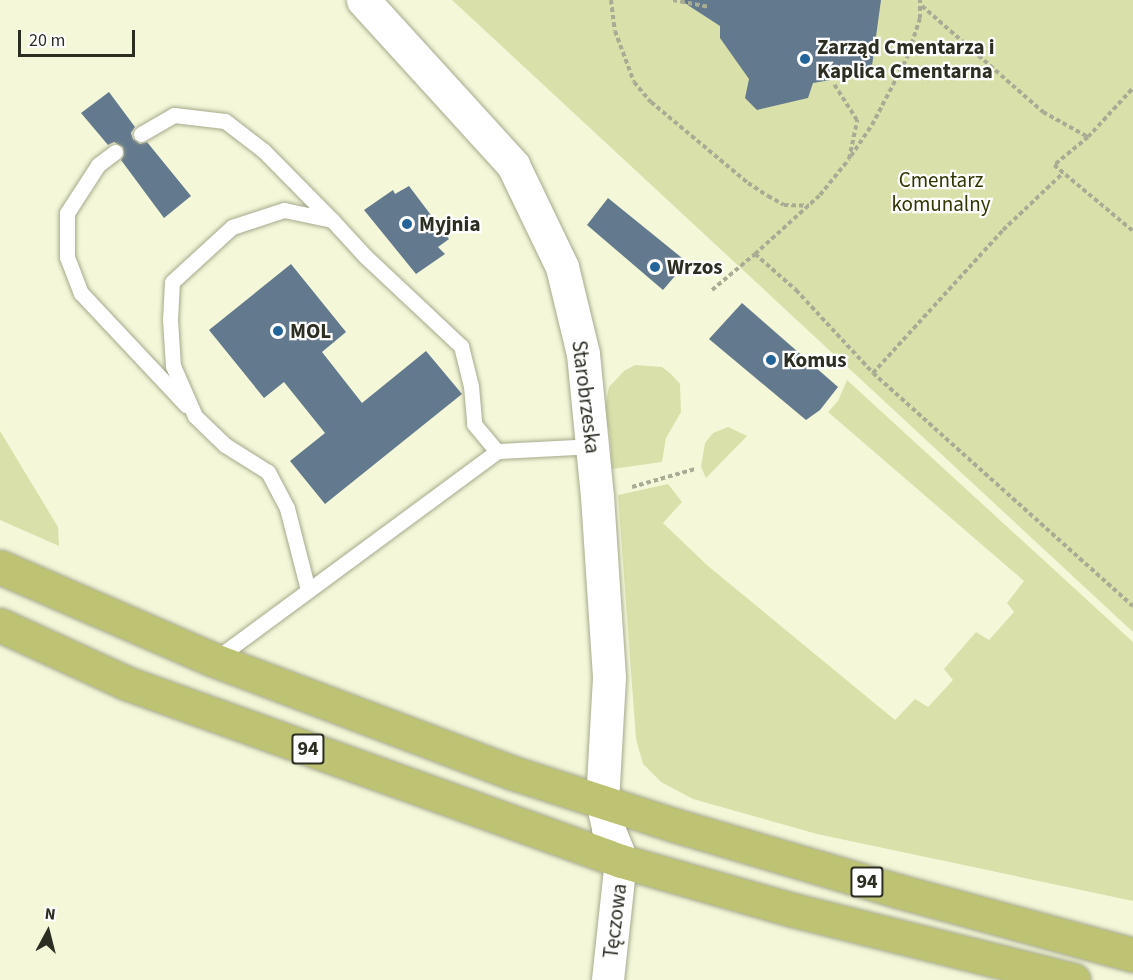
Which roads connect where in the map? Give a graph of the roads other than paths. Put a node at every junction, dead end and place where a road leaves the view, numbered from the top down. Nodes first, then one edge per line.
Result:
1 (363, 0) edge
2 (141, 134) dead end
3 (115, 152) dead end
4 (332, 220) junction
5 (195, 416) junction
6 (592, 446) junction
7 (496, 451) junction
8 (0, 567) edge
9 (309, 591) junction
10 (0, 625) edge
11 (214, 660) junction
12 (603, 801) junction
13 (621, 861) junction
14 (1133, 955) edge
15 (608, 980) edge
16 (1073, 980) edge

1 - 6 street, Starobrzeska
2 - 4 lane
3 - 5 lane
4 - 5 lane
4 - 7 lane
5 - 9 lane
6 - 7 lane
6 - 12 street, Starobrzeska
7 - 9 lane
8 - 11 main road, 94
9 - 11 lane
10 - 13 main road, 94
11 - 12 main road, 94
12 - 13 street, Starobrzeska
12 - 14 main road, 94
13 - 15 street, Tęczowa
13 - 16 main road, 94

